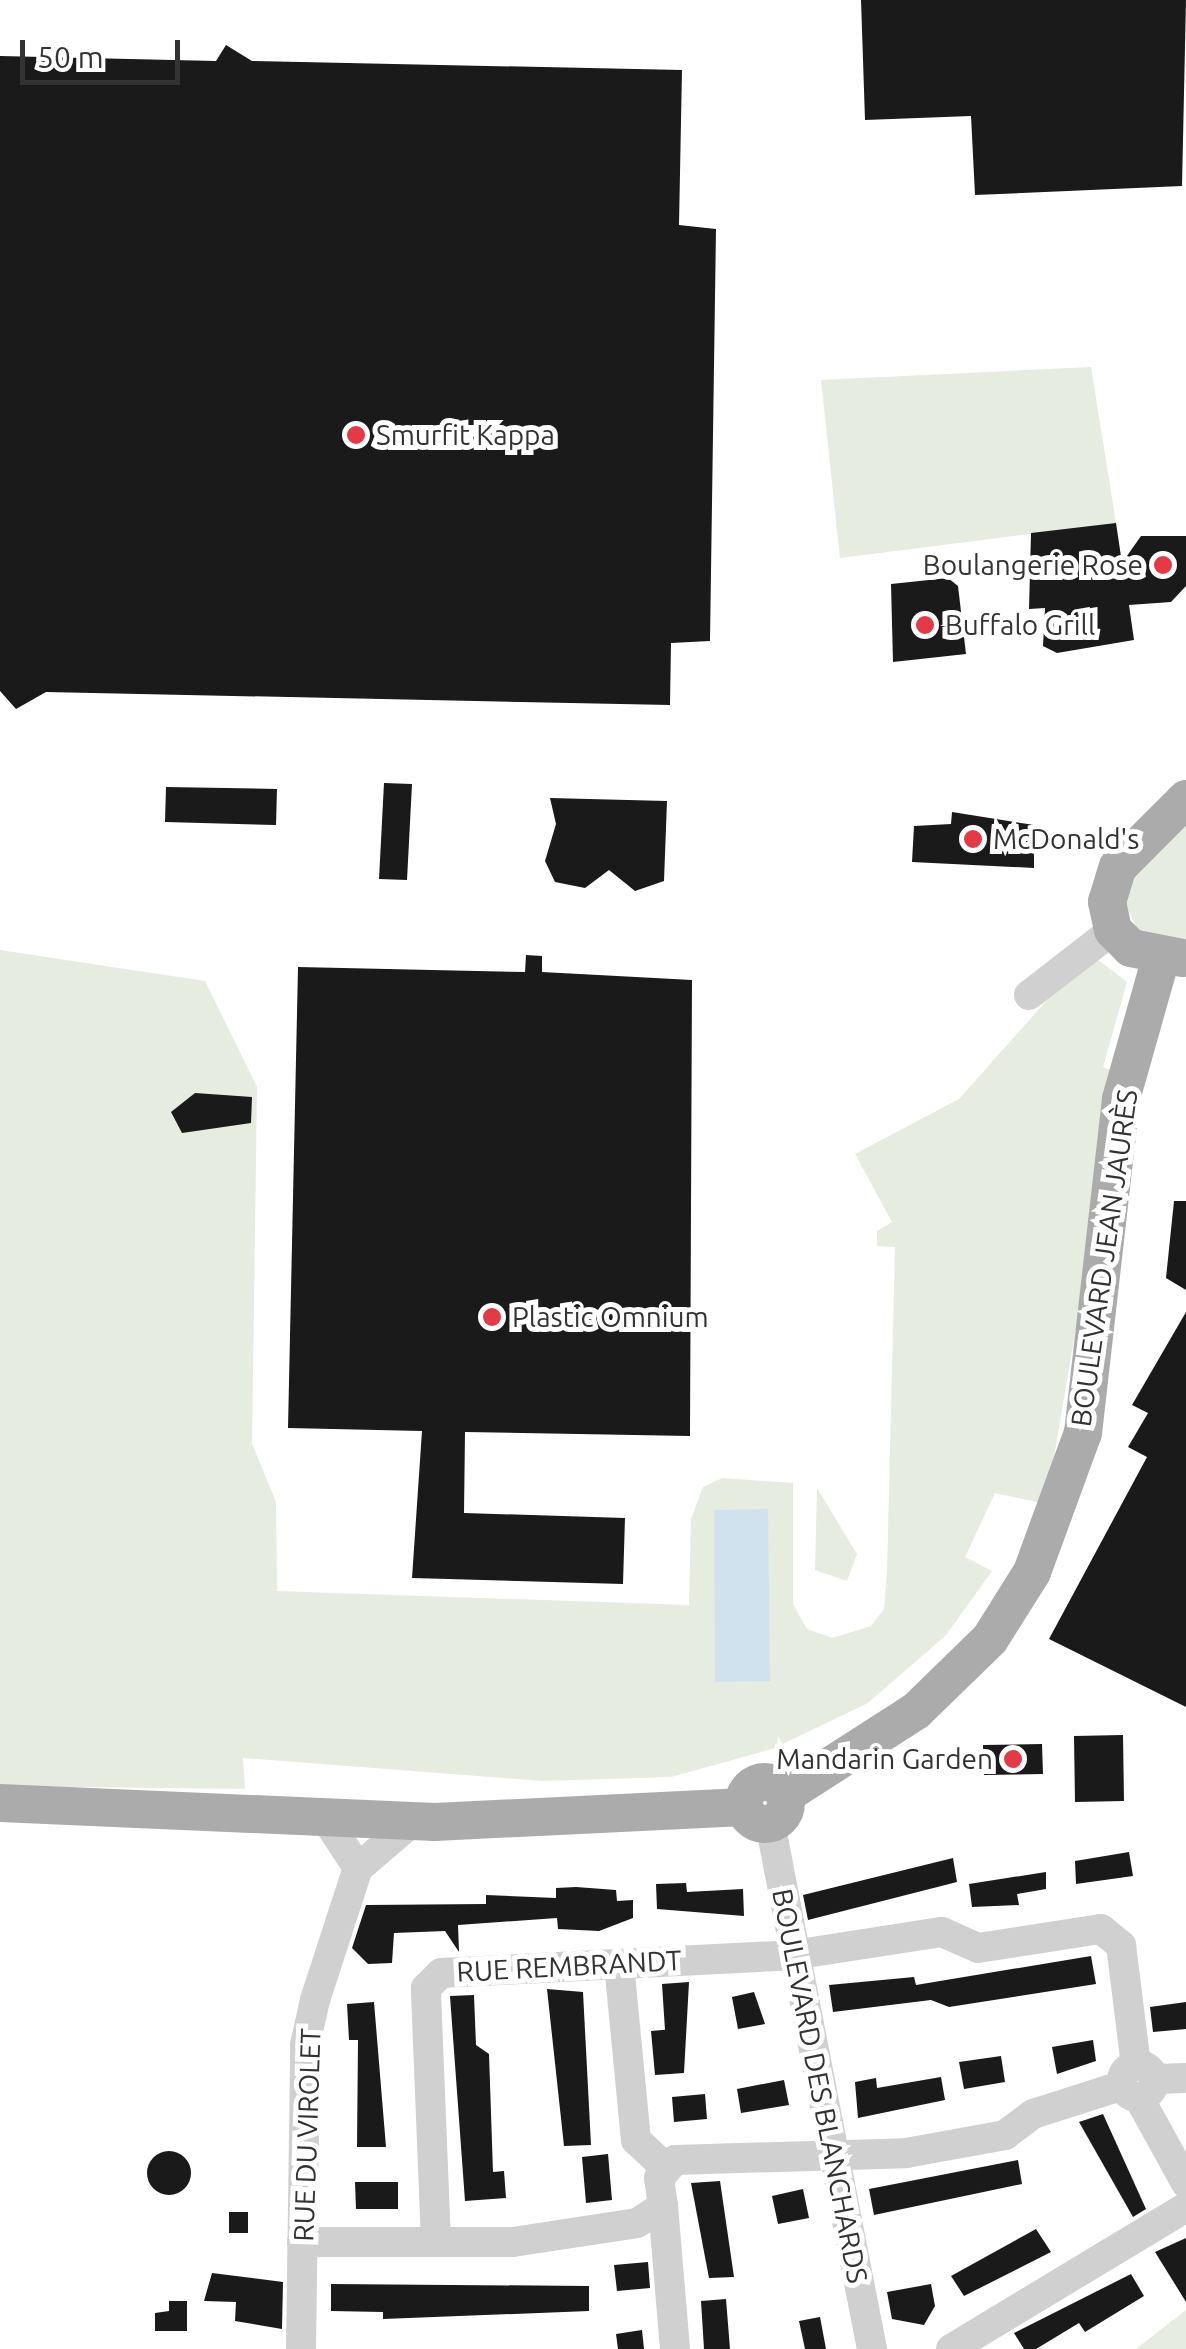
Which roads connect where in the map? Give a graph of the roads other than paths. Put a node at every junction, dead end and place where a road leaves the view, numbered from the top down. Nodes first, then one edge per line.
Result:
1 (1186, 799) edge
2 (1114, 930) junction
3 (1173, 959) edge
4 (1029, 994) dead end
5 (0, 1803) edge
6 (202, 1808) junction
7 (766, 1808) junction
8 (510, 1814) junction
9 (326, 1818) junction
10 (413, 1821) junction
11 (358, 1868) junction
12 (794, 1955) junction
13 (619, 1964) junction
14 (1147, 2081) edge
15 (834, 2154) junction
16 (667, 2170) junction
17 (1186, 2183) edge
18 (663, 2206) junction
19 (1186, 2206) edge
20 (302, 2242) junction
21 (436, 2242) junction
22 (301, 2349) edge
23 (675, 2349) edge
24 (872, 2349) edge
25 (951, 2349) edge

1 - 2 main road
2 - 3 main road
2 - 4 street
3 - 7 main road, BOULEVARD JEAN JAURÈS
5 - 6 main road
6 - 8 main road
6 - 9 main road
7 - 8 main road
7 - 12 street, BOULEVARD DES BLANCHARDS
8 - 10 main road
9 - 10 main road
9 - 11 street
10 - 11 street
11 - 20 street, RUE DU VIROLET
12 - 13 street, RUE REMBRANDT
12 - 14 street, RUE REMBRANDT
12 - 15 street, BOULEVARD DES BLANCHARDS
13 - 16 street
13 - 21 street, RUE REMBRANDT
14 - 15 street
14 - 17 street
15 - 16 street
15 - 24 street, BOULEVARD DES BLANCHARDS
16 - 18 street
18 - 21 street
18 - 23 street
19 - 25 street
20 - 21 street
20 - 22 street, RUE DU VIROLET

